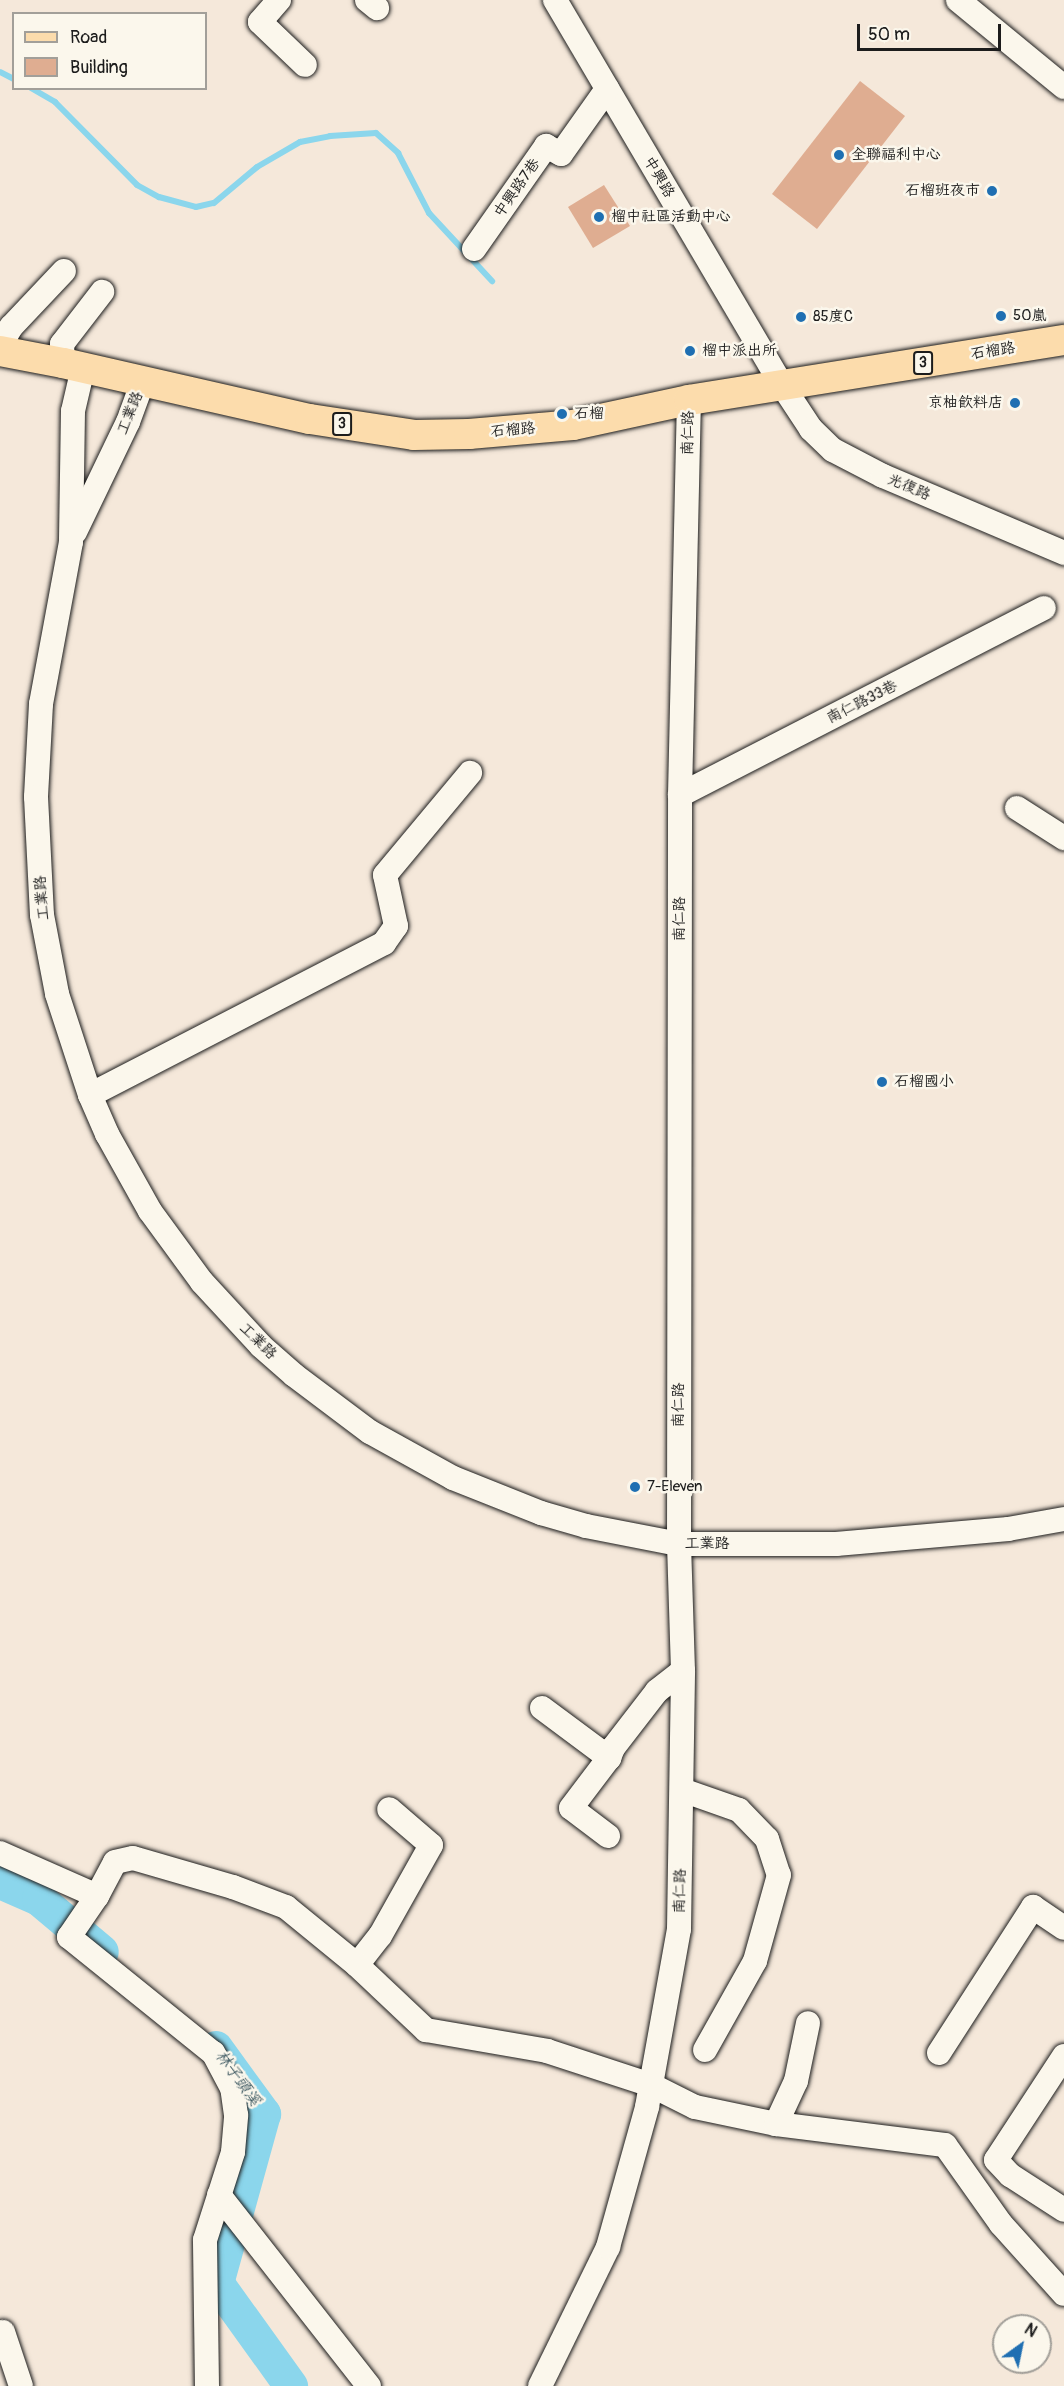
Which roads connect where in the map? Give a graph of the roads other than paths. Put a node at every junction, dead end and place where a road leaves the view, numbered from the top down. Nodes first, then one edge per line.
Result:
1 (279, 0) edge
2 (555, 0) edge
3 (958, 0) edge
4 (305, 65) dead end
5 (1064, 87) edge
6 (607, 89) junction
7 (474, 249) dead end
8 (64, 271) dead end
9 (102, 292) dead end
10 (1064, 340) edge
11 (0, 346) edge
12 (0, 351) edge
13 (73, 365) junction
14 (143, 381) junction
15 (782, 385) junction
16 (689, 400) junction
17 (71, 542) junction
18 (1064, 553) edge
19 (1044, 608) dead end
20 (470, 773) dead end
21 (680, 795) junction
22 (1017, 808) dead end
23 (1064, 838) edge
24 (90, 1095) junction
25 (1064, 1519) edge
26 (679, 1544) junction
27 (683, 1671) junction
28 (543, 1708) dead end
29 (609, 1758) junction
30 (682, 1790) junction
31 (389, 1809) dead end
32 (608, 1836) dead end
33 (0, 1853) edge
34 (97, 1896) junction
35 (1064, 1928) edge
36 (357, 1965) junction
37 (808, 2023) dead end
38 (705, 2050) dead end
39 (939, 2053) dead end
40 (1064, 2056) edge
41 (651, 2085) junction
42 (776, 2124) junction
43 (219, 2195) junction
44 (1064, 2210) edge
45 (1064, 2294) edge
46 (3, 2332) dead end
47 (21, 2386) edge
48 (207, 2386) edge
49 (369, 2386) edge
50 (540, 2386) edge

1 - 4 street
2 - 6 street, 中興路
3 - 5 street
6 - 7 street, 中興路7巷
6 - 15 street, 中興路
8 - 11 street
9 - 13 street, 工業路
10 - 15 main road, 石榴路 / 3
12 - 13 main road, 石榴路 / 3
13 - 14 main road, 石榴路 / 3
13 - 17 street, 工業路
14 - 16 main road, 石榴路 / 3
14 - 17 street, 工業路
15 - 16 main road, 石榴路 / 3
15 - 18 street, 光復路
16 - 21 street, 南仁路
17 - 24 street, 工業路
19 - 21 street, 南仁路33巷
20 - 24 street
21 - 26 street, 南仁路
22 - 23 street
24 - 26 street, 工業路
25 - 26 street, 工業路
26 - 27 street, 南仁路
27 - 29 street
27 - 30 street, 南仁路
28 - 29 street
29 - 32 street
30 - 38 street
30 - 41 street, 南仁路
31 - 36 street
33 - 34 street
34 - 36 street
34 - 43 street
35 - 39 street
36 - 41 street
37 - 42 street
40 - 44 street
41 - 42 street
41 - 50 street, 南仁路
42 - 45 street
43 - 48 street
43 - 49 street
46 - 47 street

